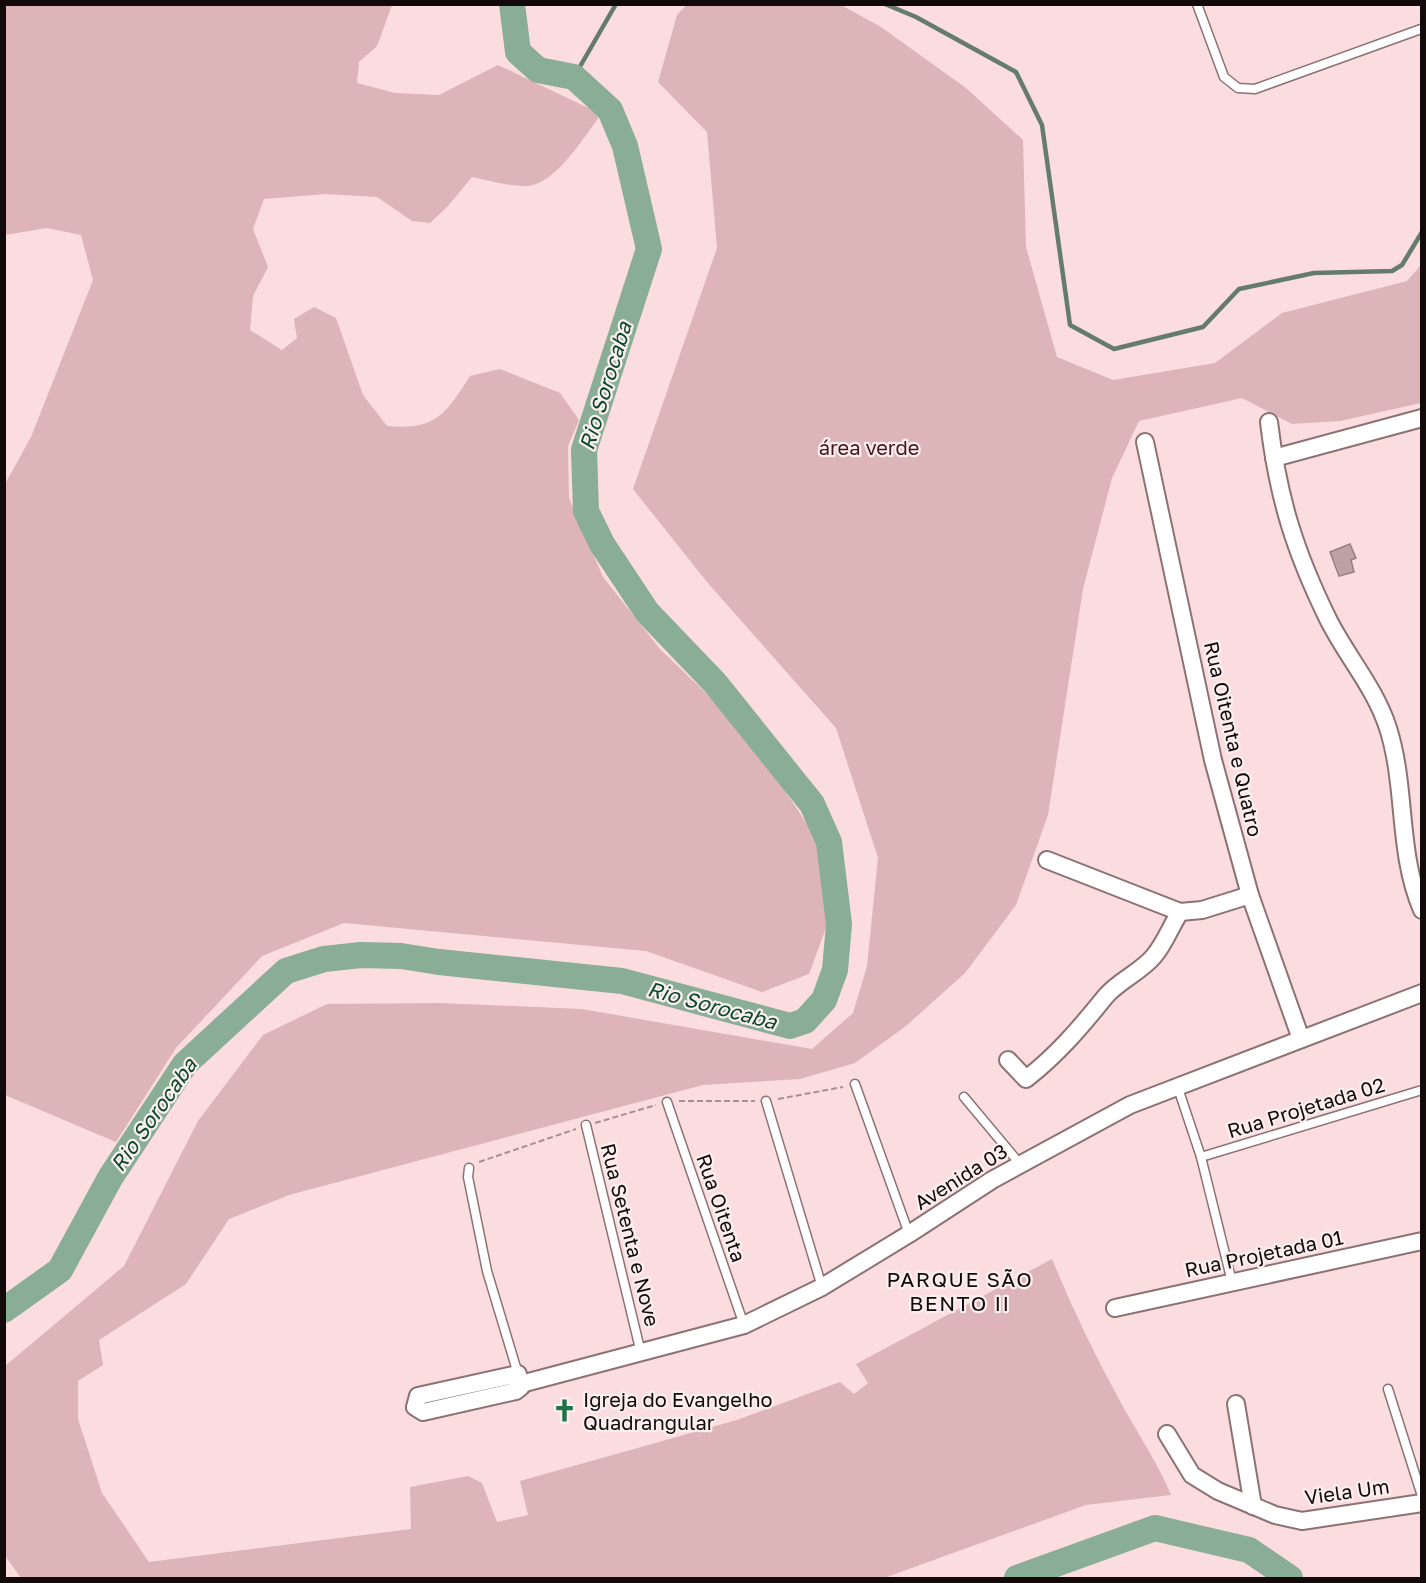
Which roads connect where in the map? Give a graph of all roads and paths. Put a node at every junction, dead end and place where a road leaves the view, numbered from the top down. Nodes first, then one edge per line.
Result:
1 (1197, 4) edge
2 (1421, 29) edge
3 (1422, 418) edge
4 (1269, 422) dead end
5 (1145, 442) dead end
6 (1274, 458) junction
7 (1047, 860) dead end
8 (1250, 895) junction
9 (1422, 910) edge
10 (1180, 912) junction
11 (1422, 993) edge
12 (1301, 1039) junction
13 (1008, 1060) dead end
14 (855, 1084) dead end
15 (1178, 1088) junction
16 (1422, 1090) edge
17 (964, 1097) dead end
18 (766, 1101) dead end
19 (667, 1102) dead end
20 (586, 1125) dead end
21 (1201, 1157) junction
22 (1020, 1164) junction
23 (470, 1168) dead end
24 (909, 1234) junction
25 (1422, 1241) edge
26 (1232, 1282) junction
27 (822, 1287) junction
28 (1115, 1308) dead end
29 (744, 1325) junction
30 (641, 1353) junction
31 (519, 1379) junction
32 (1388, 1389) dead end
33 (1236, 1404) dead end
34 (1167, 1434) dead end
35 (1422, 1496) edge
36 (1422, 1503) edge
37 (1253, 1506) junction

1 - 2 lane
3 - 6 street
4 - 6 street
5 - 8 street, Rua Oitenta e Quatro
6 - 9 street
7 - 10 street
8 - 10 street
8 - 12 street, Rua Oitenta e Quatro
10 - 13 street
11 - 12 street, Avenida 03
12 - 15 street, Avenida 03
14 - 24 lane
15 - 21 lane
15 - 22 street, Avenida 03
16 - 21 lane, Rua Projetada 02
17 - 22 lane
18 - 27 lane
19 - 29 lane, Rua Oitenta
20 - 30 lane, Rua Setenta e Nove
21 - 26 lane
22 - 24 street, Avenida 03
23 - 31 lane
24 - 27 street, Avenida 03
25 - 26 street, Rua Projetada 01
26 - 28 street, Rua Projetada 01
27 - 29 street, Avenida 03
29 - 30 street, Avenida 03
30 - 31 street, Avenida 03
31 - 31 street
32 - 35 lane
33 - 37 street
34 - 37 street, Viela Um
36 - 37 street, Viela Um

